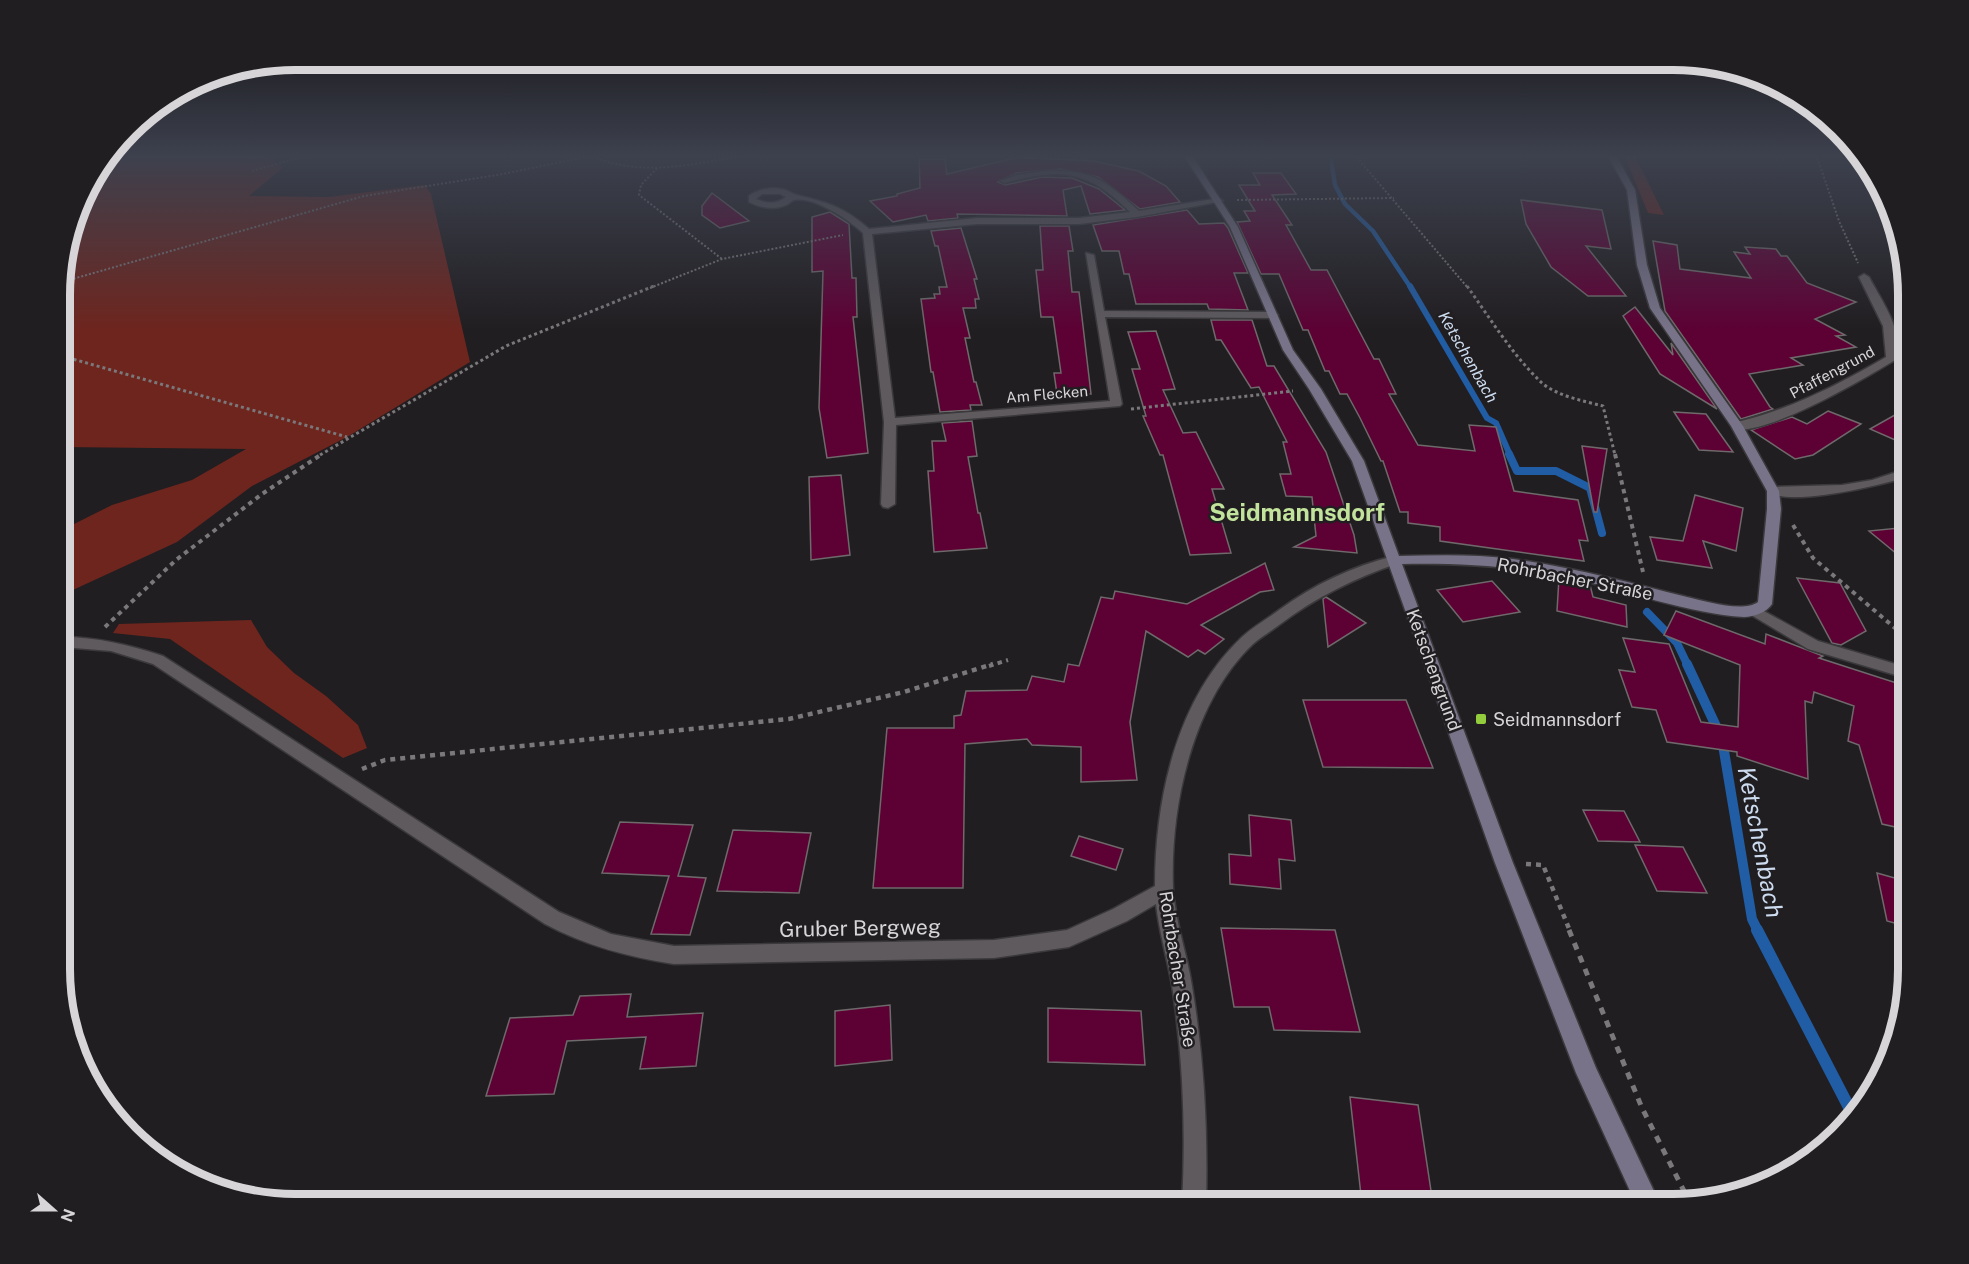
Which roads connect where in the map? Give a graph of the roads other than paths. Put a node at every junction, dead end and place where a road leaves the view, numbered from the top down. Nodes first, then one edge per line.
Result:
1 (843, 213) edge
2 (1143, 213) edge
3 (1226, 213) edge
4 (1634, 213) edge
5 (1137, 214) joint
6 (867, 232) junction
7 (1089, 255) dead end
8 (1864, 277) road end
9 (1100, 314) junction
10 (1273, 315) junction
11 (890, 422) junction
12 (1737, 426) junction
13 (1898, 475) edge
14 (1773, 491) junction
15 (888, 504) dead end
16 (1394, 560) junction
17 (1753, 610) junction
18 (70, 642) edge
19 (1898, 671) edge
20 (1164, 890) junction
21 (1194, 1194) edge
22 (1643, 1194) edge

1 - 6 street
2 - 5 street
3 - 10 street, Ketschengrund
4 - 12 street
5 - 6 street
6 - 11 street
7 - 9 street, Am Flecken
8 - 12 street, Pfaffengrund
9 - 10 street
9 - 11 street, Am Flecken
10 - 16 street, Ketschengrund
11 - 15 street
12 - 14 street
13 - 14 street
14 - 17 street
16 - 17 street, Rohrbacher Straße
16 - 20 street, Rohrbacher Straße
16 - 22 street, Ketschengrund
17 - 19 street
18 - 20 street, Gruber Bergweg
20 - 21 street, Rohrbacher Straße

